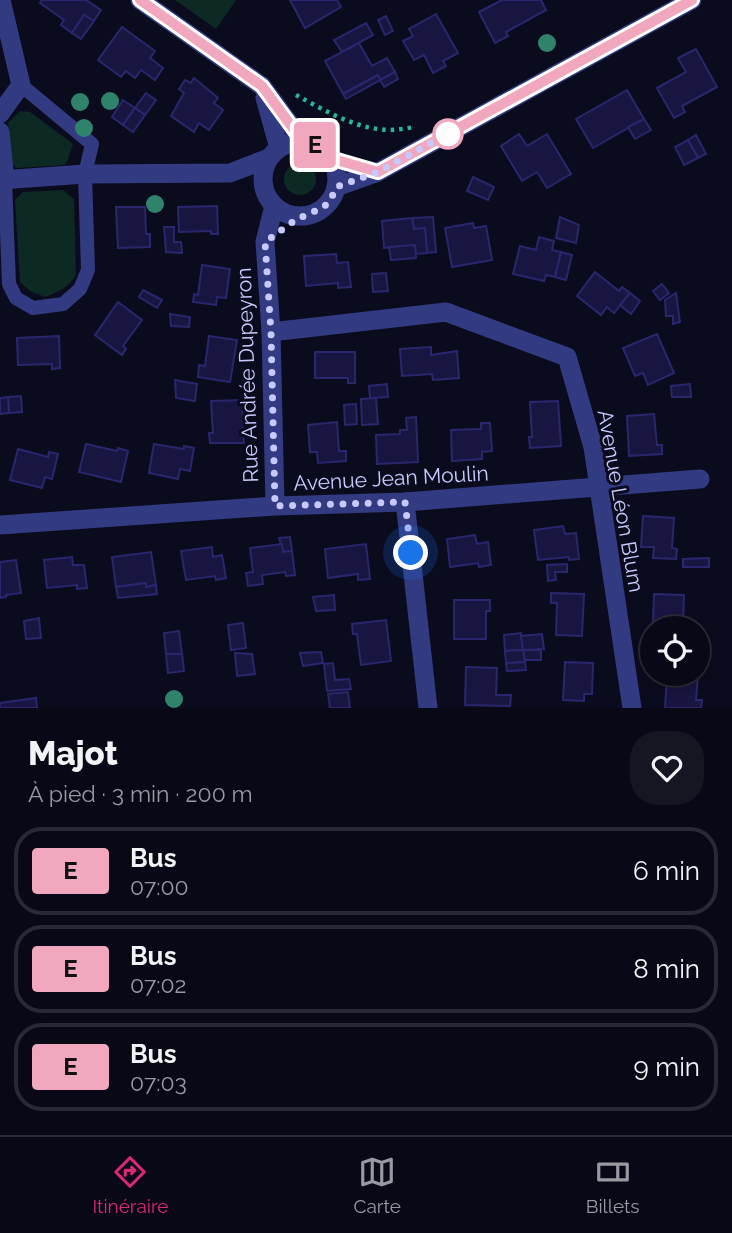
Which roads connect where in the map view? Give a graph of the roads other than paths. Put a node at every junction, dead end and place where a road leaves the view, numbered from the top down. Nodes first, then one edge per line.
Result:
1 (1, 0) edge
2 (141, 0) edge
3 (692, 0) edge
4 (21, 85) junction
5 (262, 86) junction
6 (0, 114) edge
7 (0, 132) edge
8 (303, 142) junction
9 (274, 153) junction
10 (330, 158) junction
11 (378, 172) junction
12 (85, 173) junction
13 (230, 173) junction
14 (2, 180) edge
15 (336, 187) junction
16 (264, 188) junction
17 (274, 206) junction
18 (304, 216) junction
19 (265, 242) junction
20 (271, 332) junction
21 (700, 479) dead end
22 (599, 488) junction
23 (405, 502) junction
24 (275, 506) junction
25 (0, 524) edge
26 (428, 708) edge
27 (632, 708) edge

1 - 4 street
2 - 5 street
3 - 11 street
4 - 6 street
4 - 12 lane
5 - 8 street
5 - 9 street
7 - 14 street
8 - 9 street
8 - 10 street
9 - 13 street
9 - 16 street
10 - 11 street
10 - 15 street
11 - 15 street
12 - 13 street
12 - 14 street
12 - 14 lane
13 - 16 street
15 - 18 street
16 - 17 street
17 - 18 street
17 - 19 street, Rue Andrée Dupeyron
18 - 19 street, Rue Andrée Dupeyron
19 - 20 street, Rue Andrée Dupeyron
20 - 22 street, Avenue Léon Blum
20 - 24 street, Rue Andrée Dupeyron
21 - 22 street, Avenue Jean Moulin
22 - 23 street, Avenue Jean Moulin
22 - 27 street, Avenue Léon Blum
23 - 24 street, Avenue Jean Moulin
23 - 26 street
24 - 25 street, Avenue Jean Moulin

